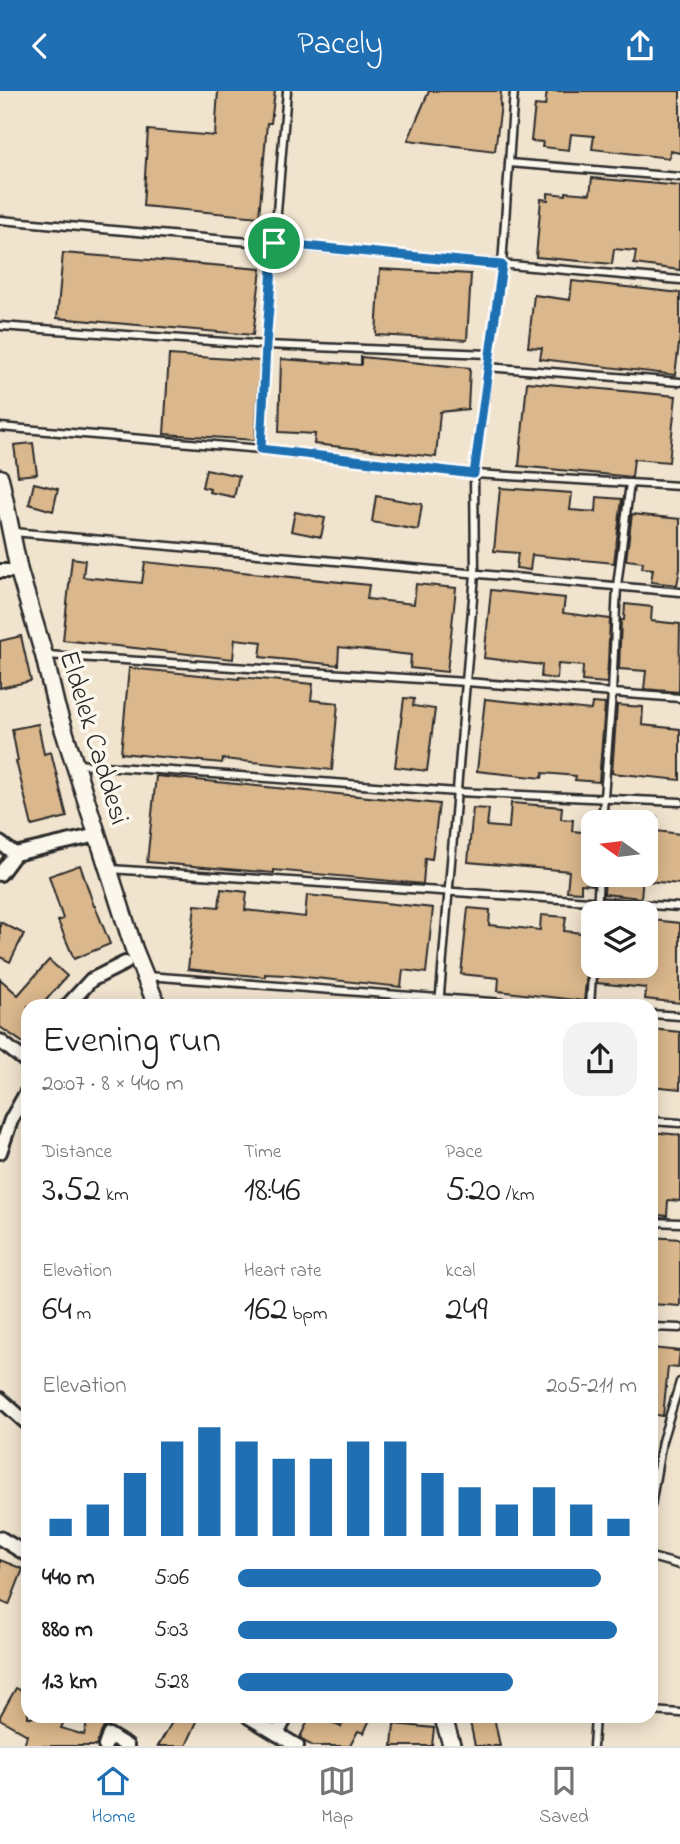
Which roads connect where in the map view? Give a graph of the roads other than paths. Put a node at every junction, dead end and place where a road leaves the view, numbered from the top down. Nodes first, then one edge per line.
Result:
1 (287, 91) edge
2 (514, 91) edge
3 (509, 163) junction
4 (680, 177) edge
5 (0, 220) edge
6 (274, 243) junction
7 (502, 265) junction
8 (680, 280) edge
9 (0, 326) edge
10 (266, 345) junction
11 (489, 355) junction
12 (487, 367) junction
13 (680, 382) edge
14 (0, 428) edge
15 (261, 449) junction
16 (474, 474) junction
17 (0, 478) edge
18 (630, 483) junction
19 (680, 486) edge
20 (11, 531) junction
21 (0, 571) edge
22 (19, 571) junction
23 (475, 574) junction
24 (617, 586) junction
25 (680, 592) edge
26 (44, 655) junction
27 (466, 681) junction
28 (612, 693) junction
29 (680, 698) edge
30 (75, 764) junction
31 (457, 792) junction
32 (604, 799) junction
33 (680, 802) edge
34 (603, 810) edge
35 (97, 835) junction
36 (0, 843) edge
37 (15, 854) junction
38 (108, 869) junction
39 (0, 874) edge
40 (599, 887) edge
41 (449, 891) junction
42 (598, 901) joint
43 (658, 905) edge
44 (680, 907) edge
45 (125, 963) dead end
46 (145, 976) junction
47 (592, 978) edge
48 (73, 999) edge
49 (154, 999) edge
50 (405, 999) edge
51 (439, 999) edge
52 (590, 999) edge
53 (658, 1014) edge
54 (680, 1016) edge
55 (0, 1041) edge
56 (21, 1054) edge
57 (21, 1102) edge
58 (658, 1121) edge
59 (680, 1123) edge
60 (0, 1152) edge
61 (658, 1222) edge
62 (680, 1223) edge
63 (658, 1327) edge
64 (680, 1328) edge
65 (680, 1382) edge
66 (0, 1399) edge
67 (21, 1418) edge
68 (658, 1441) edge
69 (662, 1441) junction
70 (658, 1465) edge
71 (0, 1538) edge
72 (21, 1551) edge
73 (658, 1559) edge
74 (680, 1565) edge
75 (658, 1711) edge
76 (680, 1713) edge
77 (259, 1723) edge
78 (283, 1723) edge
79 (445, 1723) edge
80 (595, 1723) edge
81 (278, 1734) junction
82 (105, 1746) edge
83 (127, 1746) edge
84 (297, 1746) edge
85 (452, 1746) edge
86 (593, 1746) edge

1 - 6 lane
2 - 3 lane
3 - 4 lane
3 - 7 lane
5 - 6 lane
6 - 7 lane
6 - 10 lane
7 - 8 lane
7 - 11 lane
9 - 10 lane
10 - 11 lane
10 - 15 lane
11 - 12 lane
12 - 13 lane
12 - 16 lane
14 - 15 lane
15 - 16 lane
16 - 18 lane
16 - 23 lane
17 - 20 street, Eldelek Caddesi
18 - 19 lane
18 - 24 lane
20 - 22 street, Eldelek Caddesi
20 - 23 lane
21 - 22 street
22 - 26 street, Eldelek Caddesi
23 - 24 lane
23 - 27 lane
24 - 25 lane
24 - 28 lane
26 - 27 lane
26 - 30 street, Eldelek Caddesi
27 - 28 lane
27 - 31 lane
28 - 29 lane
28 - 32 lane
30 - 31 lane
30 - 35 street, Eldelek Caddesi
31 - 32 lane
31 - 41 lane
32 - 33 lane
32 - 34 lane
35 - 37 street
35 - 38 street, Eldelek Caddesi
36 - 37 street
37 - 39 street
38 - 41 lane
38 - 46 street, Eldelek Caddesi
40 - 42 lane
41 - 42 lane
41 - 51 lane
43 - 44 lane
45 - 48 street
46 - 49 street, Eldelek Caddesi
46 - 50 lane
47 - 52 lane
53 - 54 lane
55 - 56 street
57 - 60 street
58 - 59 lane
61 - 62 lane
63 - 64 lane
65 - 69 lane
66 - 67 street
68 - 69 lane
69 - 70 lane
71 - 72 street
73 - 74 lane
75 - 76 lane
77 - 81 street
78 - 81 street
79 - 85 street
80 - 86 lane
81 - 84 street
82 - 83 street

